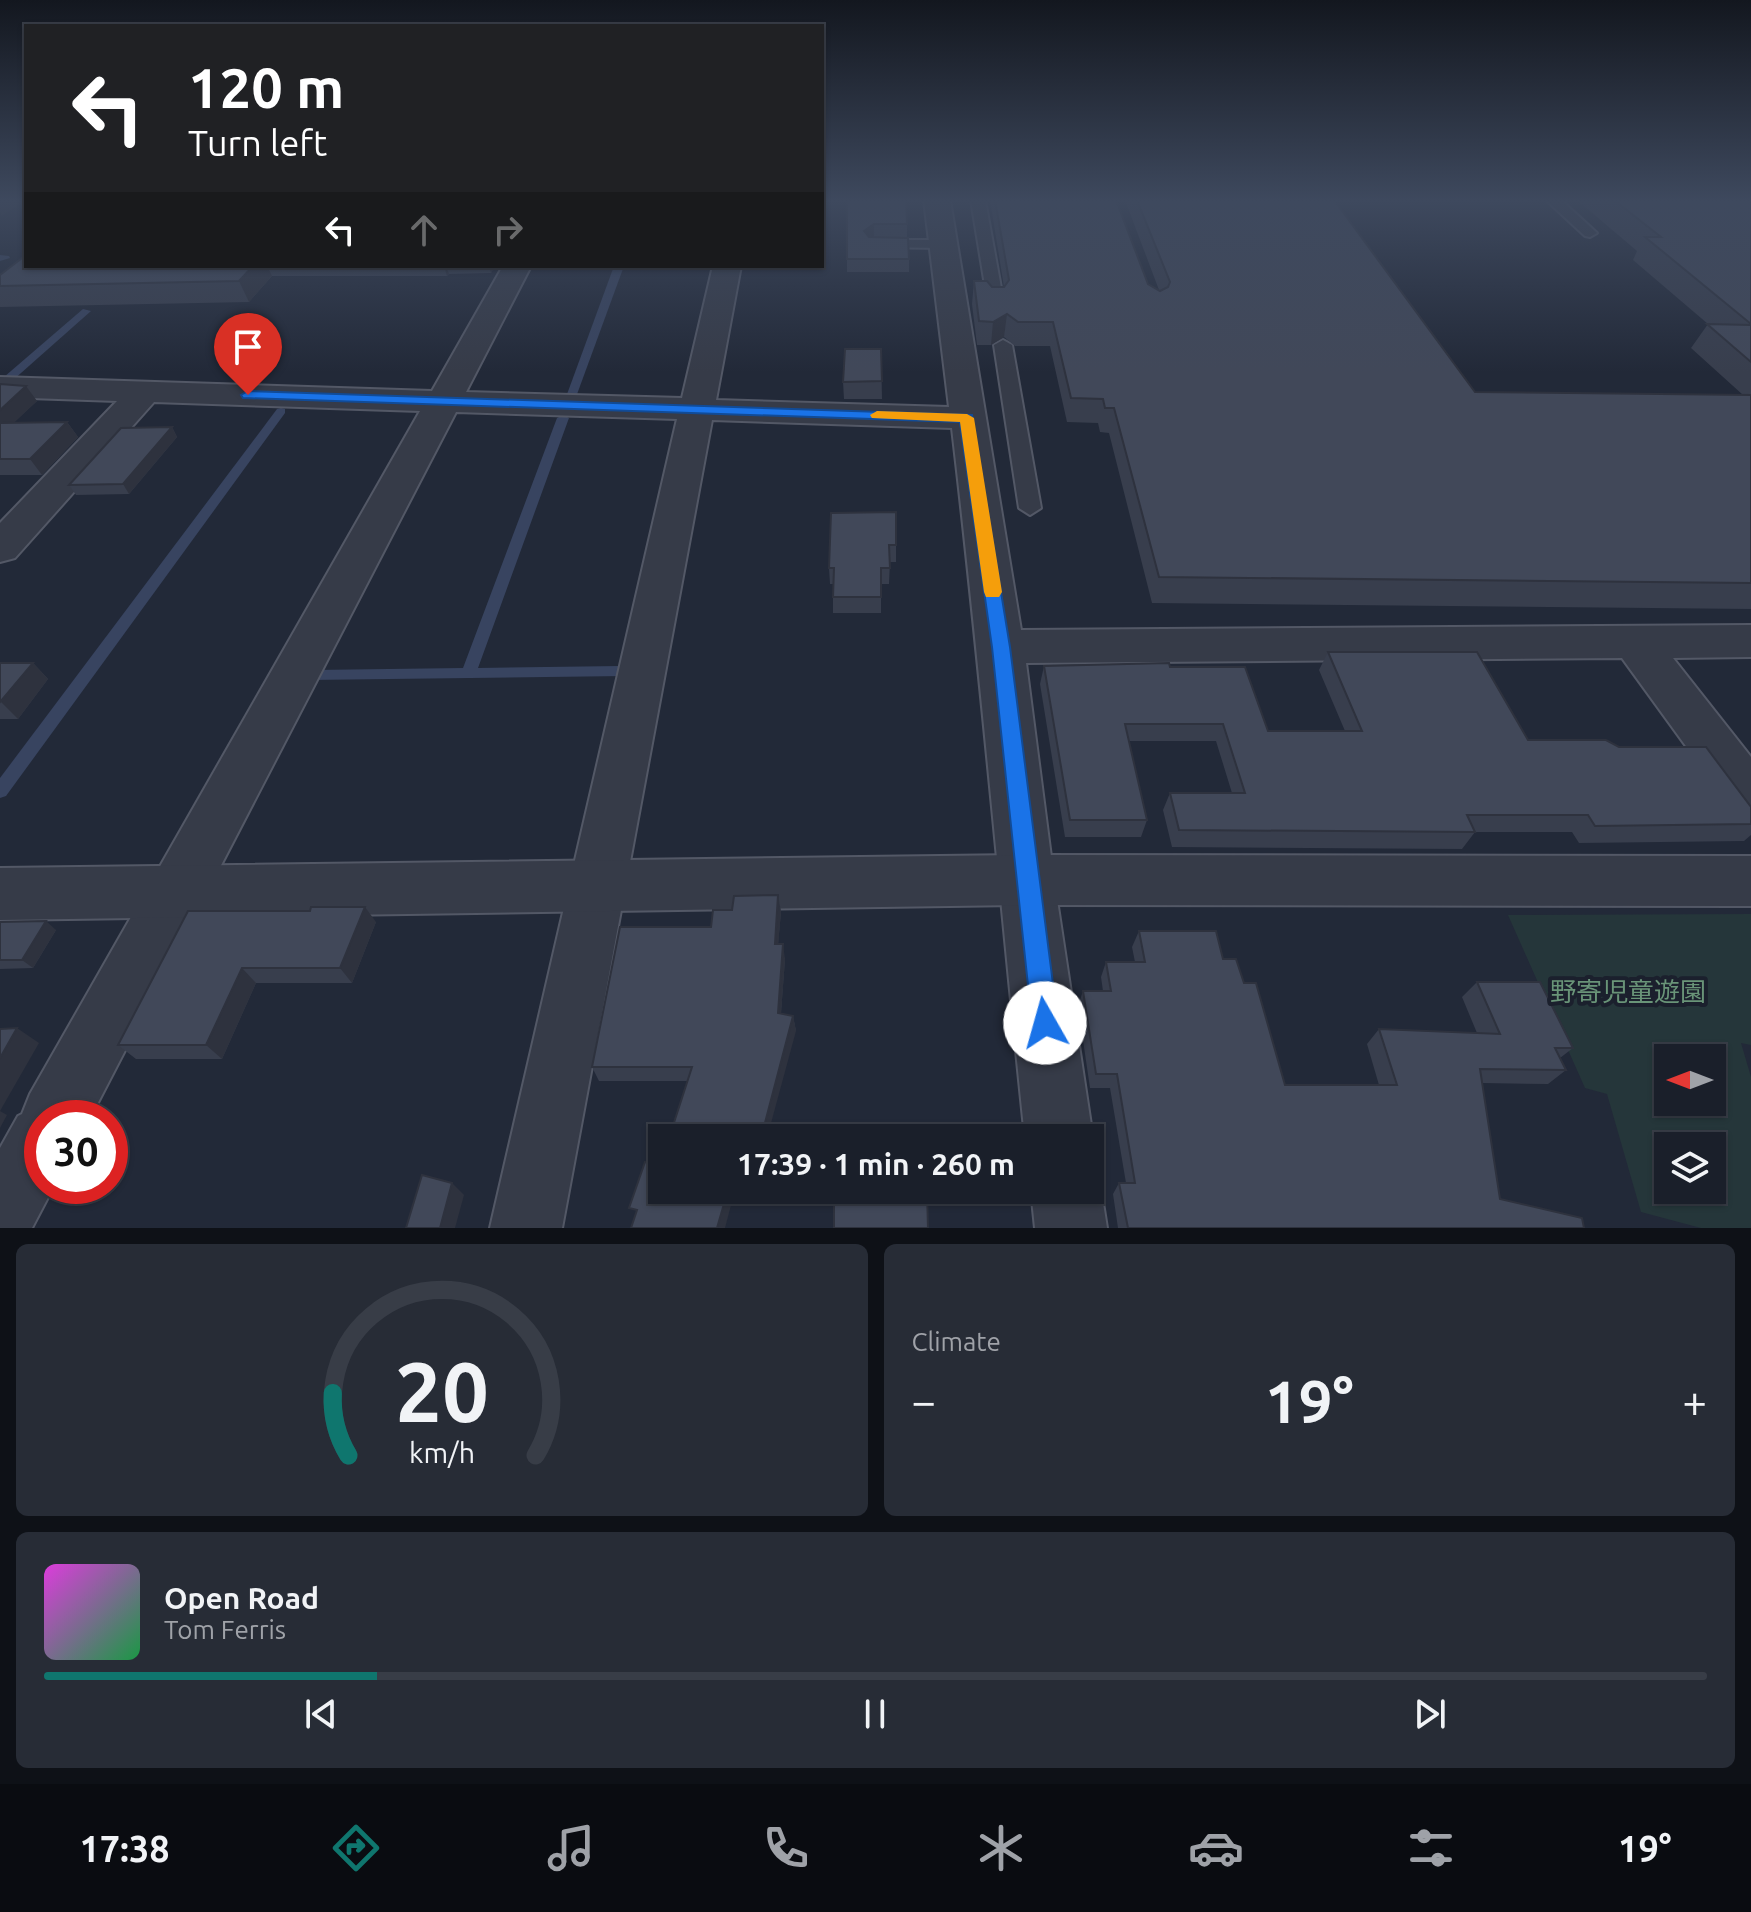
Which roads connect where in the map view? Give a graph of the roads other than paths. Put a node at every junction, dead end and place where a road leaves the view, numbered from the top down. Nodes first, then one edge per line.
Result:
1 (945, 257) edge
2 (988, 257) edge
3 (516, 268) edge
4 (727, 268) edge
5 (996, 304) edge
6 (1003, 345) edge
7 (0, 387) edge
8 (145, 392) junction
9 (442, 401) junction
10 (697, 409) junction
11 (967, 418) junction
12 (1030, 508) dead end
13 (0, 548) edge
14 (1751, 641) edge
15 (1635, 642) junction
16 (1001, 647) junction
17 (1751, 796) edge
18 (1026, 880) junction
19 (1751, 881) edge
20 (597, 886) junction
21 (176, 892) junction
22 (0, 894) edge
23 (64, 1100) edge
24 (1057, 1124) edge
25 (24, 1173) edge
26 (1068, 1204) edge
27 (0, 1217) edge
28 (526, 1228) edge
29 (1071, 1228) edge

1 - 11 street
2 - 5 lane
3 - 9 street
4 - 10 street
6 - 12 lane
7 - 8 street
8 - 9 street
8 - 13 street
9 - 10 street
9 - 21 street
10 - 11 street
10 - 20 street
11 - 16 street
14 - 15 street
15 - 16 street
15 - 17 street
16 - 18 street
18 - 19 street
18 - 20 street
18 - 24 street
20 - 21 street
20 - 28 street
21 - 22 street
21 - 23 street
25 - 27 street
26 - 29 street

